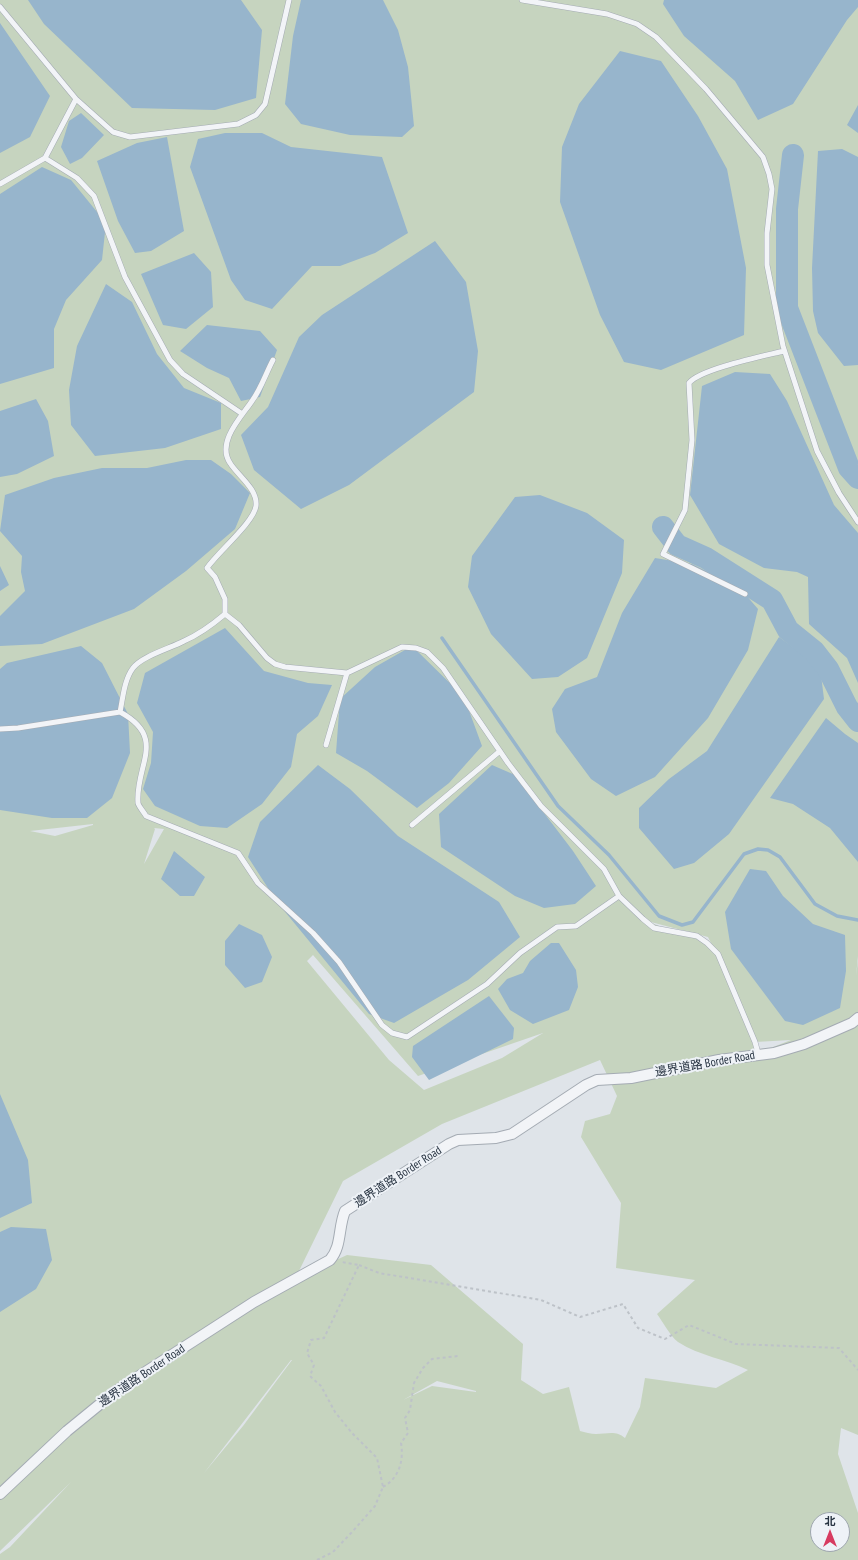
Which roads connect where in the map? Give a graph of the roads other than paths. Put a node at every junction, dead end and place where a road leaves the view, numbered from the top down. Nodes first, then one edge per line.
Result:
1 (289, 0) edge
2 (522, 0) edge
3 (0, 7) edge
4 (76, 99) junction
5 (45, 158) junction
6 (0, 184) edge
7 (784, 351) junction
8 (273, 360) dead end
9 (241, 413) junction
10 (858, 522) edge
11 (745, 594) dead end
12 (224, 614) junction
13 (348, 673) junction
14 (120, 712) junction
15 (0, 729) edge
16 (326, 745) dead end
17 (500, 751) junction
18 (412, 825) dead end
19 (619, 896) junction
20 (858, 1018) edge
21 (758, 1053) junction
22 (0, 1494) edge

1 - 4 lane
2 - 7 lane
3 - 4 lane
4 - 5 lane
5 - 6 lane
5 - 9 lane
7 - 10 lane
7 - 11 lane
8 - 9 lane
9 - 12 lane
12 - 13 lane
12 - 14 lane
13 - 16 lane
13 - 17 lane
14 - 15 lane
14 - 19 lane
17 - 18 lane
17 - 19 lane
19 - 21 lane
20 - 21 street, 邊界道路 Border Road
21 - 22 street, 邊界道路 Border Road

